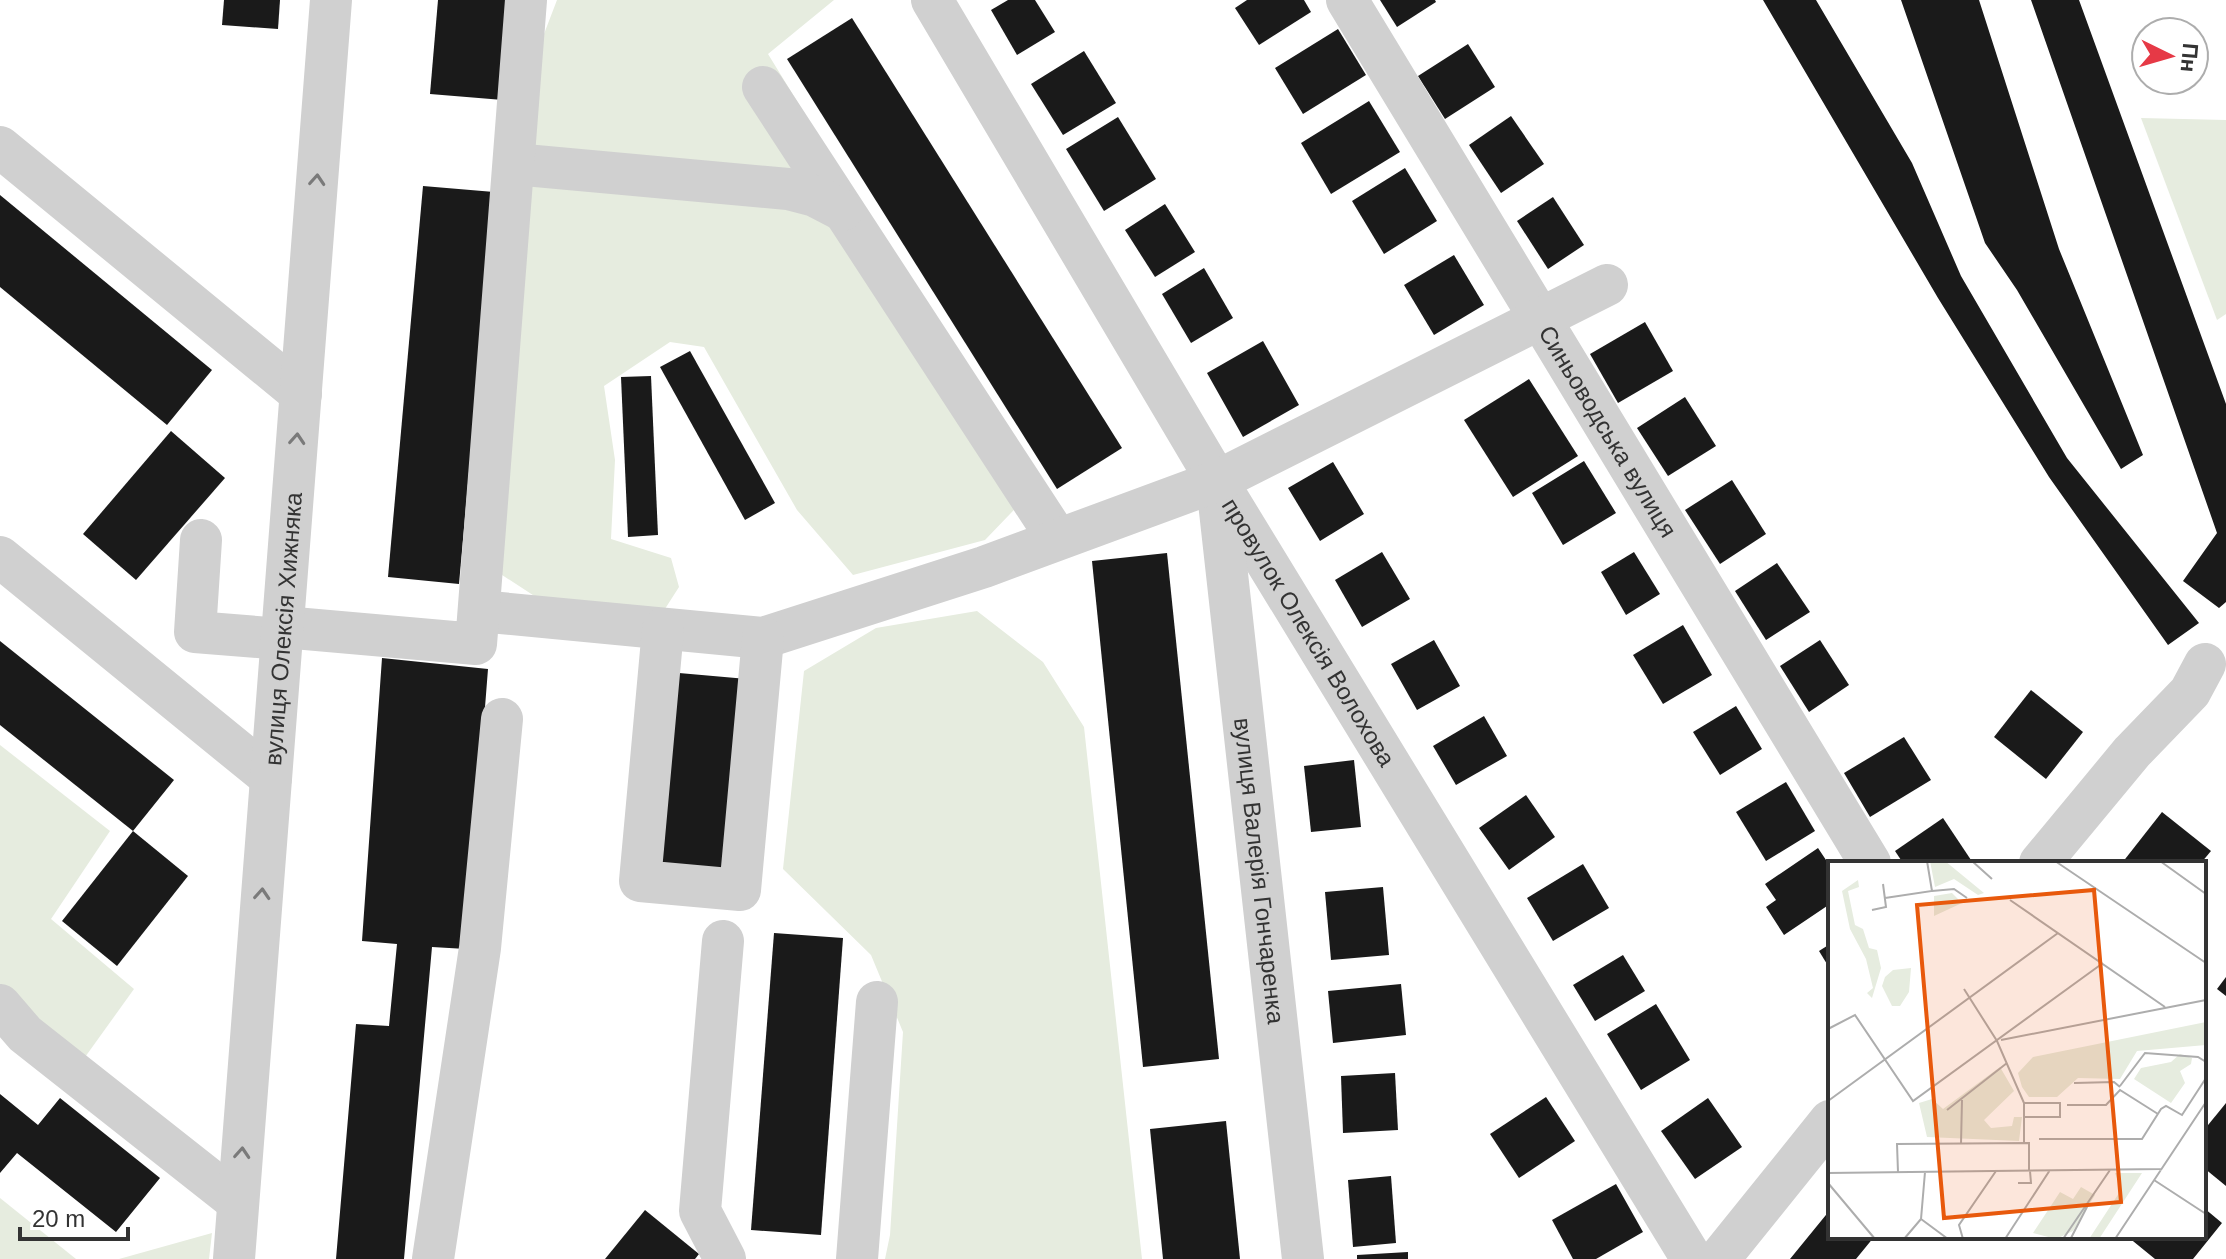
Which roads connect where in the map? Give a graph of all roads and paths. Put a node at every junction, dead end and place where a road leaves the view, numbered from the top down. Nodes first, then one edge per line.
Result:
1 (331, 0) edge
2 (526, 0) edge
3 (932, 0) edge
4 (1347, 0) edge
5 (763, 87) dead end
6 (0, 147) edge
7 (514, 164) junction
8 (842, 210) junction
9 (1607, 285) dead end
10 (1539, 317) junction
11 (301, 394) junction
12 (1217, 481) junction
13 (1057, 538) junction
14 (201, 540) dead end
15 (0, 557) edge
16 (479, 611) junction
17 (663, 629) junction
18 (282, 633) junction
19 (763, 638) junction
20 (2205, 664) dead end
21 (502, 719) dead end
22 (271, 778) junction
23 (1869, 861) edge
24 (2042, 861) edge
25 (723, 941) dead end
26 (877, 1002) dead end
27 (8, 1022) edge
28 (1828, 1123) edge
29 (238, 1202) junction
30 (234, 1259) edge
31 (433, 1259) edge
32 (725, 1259) edge
33 (857, 1259) edge
34 (1303, 1259) edge
35 (1692, 1259) edge
36 (1719, 1259) edge

11 -> 1 street, вулиця Олексія Хижняка
2 - 7 street
3 - 12 street, провулок Олексія Волохова
4 - 10 street, Синьоводська вулиця
5 - 8 street
6 - 11 street
7 - 8 street
7 - 16 street
8 - 13 street
9 - 10 street
10 - 12 street
10 - 23 street, Синьоводська вулиця
18 -> 11 street, вулиця Олексія Хижняка
12 - 13 street
12 - 34 street, вулиця Валерія Гончаренка
12 - 35 street, провулок Олексія Волохова
13 - 19 street
14 - 18 street
15 - 22 street
16 - 17 street
16 - 18 street
17 - 19 street
17 - 19 street
18 - 22 street, вулиця Олексія Хижняка
20 - 24 street
21 - 31 street
29 -> 22 street, вулиця Олексія Хижняка
25 - 32 street
26 - 33 street
27 - 29 street
28 - 36 street
29 - 30 street, вулиця Олексія Хижняка

